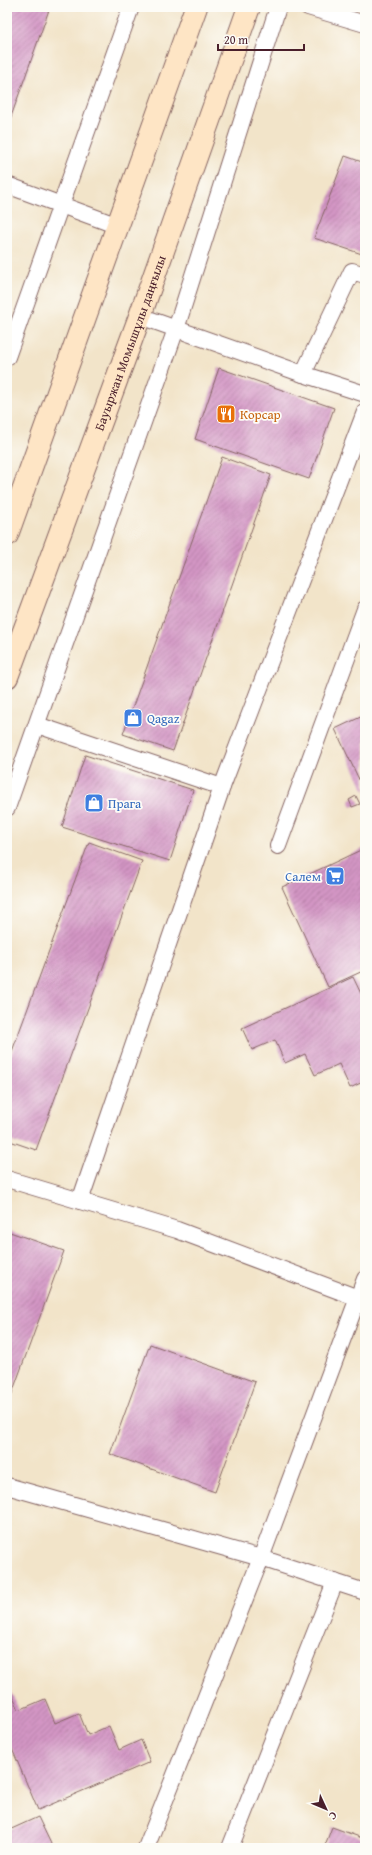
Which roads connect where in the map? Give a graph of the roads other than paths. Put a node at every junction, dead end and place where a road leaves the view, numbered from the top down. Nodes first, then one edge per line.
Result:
1 (131, 7) edge
2 (196, 7) edge
3 (249, 7) edge
4 (278, 7) edge
5 (308, 7) edge
6 (365, 24) edge
7 (7, 185) edge
8 (61, 204) junction
9 (118, 226) junction
10 (365, 275) edge
11 (140, 316) junction
12 (176, 329) junction
13 (7, 357) edge
14 (303, 374) junction
15 (365, 394) edge
16 (365, 412) edge
17 (7, 535) edge
18 (365, 609) edge
19 (7, 677) edge
20 (36, 725) junction
21 (222, 787) junction
22 (7, 808) edge
23 (278, 846) dead end
24 (7, 1179) edge
25 (80, 1201) junction
26 (365, 1279) edge
27 (358, 1298) junction
28 (7, 1486) edge
29 (261, 1558) junction
30 (335, 1582) junction
31 (365, 1592) edge
32 (146, 1848) edge
33 (230, 1848) edge

1 - 8 lane
2 - 9 main road
3 - 11 main road, Бауыржан Момышұлы даңғылы
4 - 12 lane
5 - 6 lane
7 - 8 lane
8 - 9 lane
8 - 13 lane
9 - 17 main road
10 - 14 lane
11 - 12 lane
11 - 19 main road, Бауыржан Момышұлы даңғылы
12 - 14 lane
12 - 20 lane
14 - 15 lane
16 - 21 lane
18 - 23 lane
20 - 21 lane
20 - 22 lane
21 - 25 lane
24 - 25 lane
25 - 27 lane
26 - 27 lane
27 - 29 lane
28 - 29 lane
29 - 30 lane
29 - 32 lane
30 - 31 lane
30 - 33 lane

